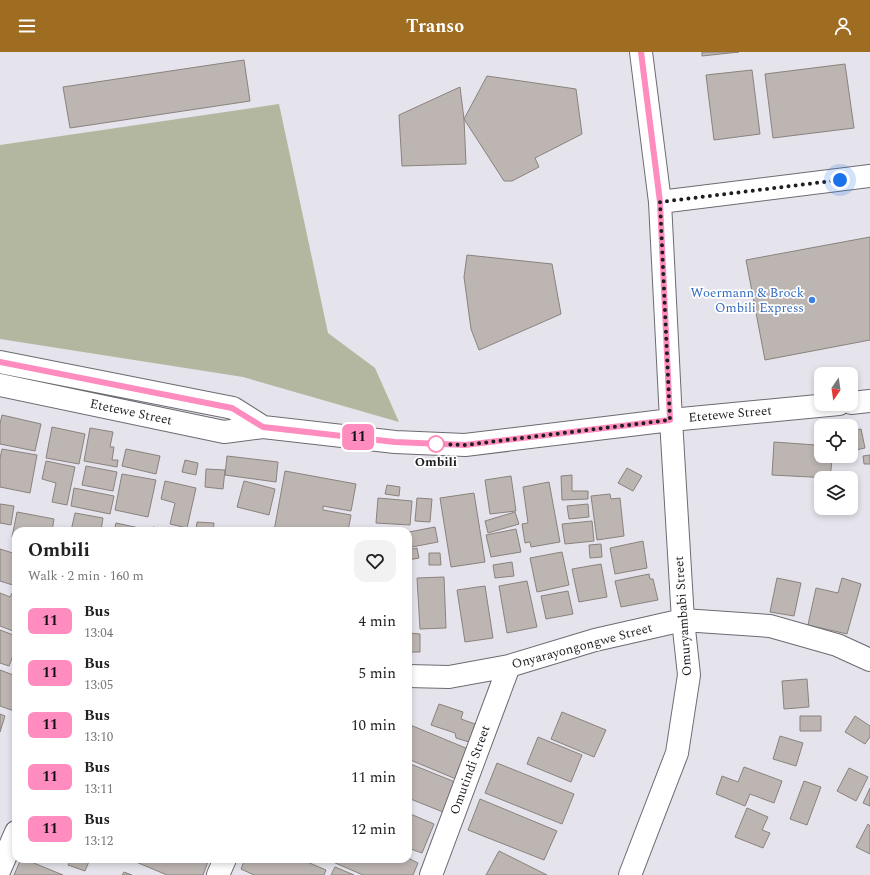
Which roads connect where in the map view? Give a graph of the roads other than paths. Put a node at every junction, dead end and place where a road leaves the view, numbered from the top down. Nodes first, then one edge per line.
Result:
1 (641, 52) edge
2 (870, 176) edge
3 (660, 202) junction
4 (0, 362) edge
5 (0, 385) edge
6 (870, 401) edge
7 (858, 402) edge
8 (814, 406) edge
9 (670, 420) junction
10 (263, 427) junction
11 (683, 620) junction
12 (870, 660) edge
13 (509, 666) junction
14 (412, 676) edge
15 (12, 841) edge
16 (223, 863) edge
17 (0, 869) edge
18 (218, 875) edge
19 (431, 875) edge
20 (630, 875) edge

1 - 3 street, Omuryambabi Street
2 - 3 street
3 - 9 street, Omuryambabi Street
4 - 10 street, Etetewe Street
5 - 10 street, Etetewe Street
6 - 7 street
8 - 9 street, Etetewe Street
9 - 10 street, Etetewe Street
9 - 11 street, Omuryambabi Street
11 - 12 street, Onyarayongongwe Street
11 - 13 street, Onyarayongongwe Street
11 - 20 street, Omuryambabi Street
13 - 14 street, Onyarayongongwe Street
13 - 19 street, Omutindi Street
15 - 17 street
16 - 18 street

